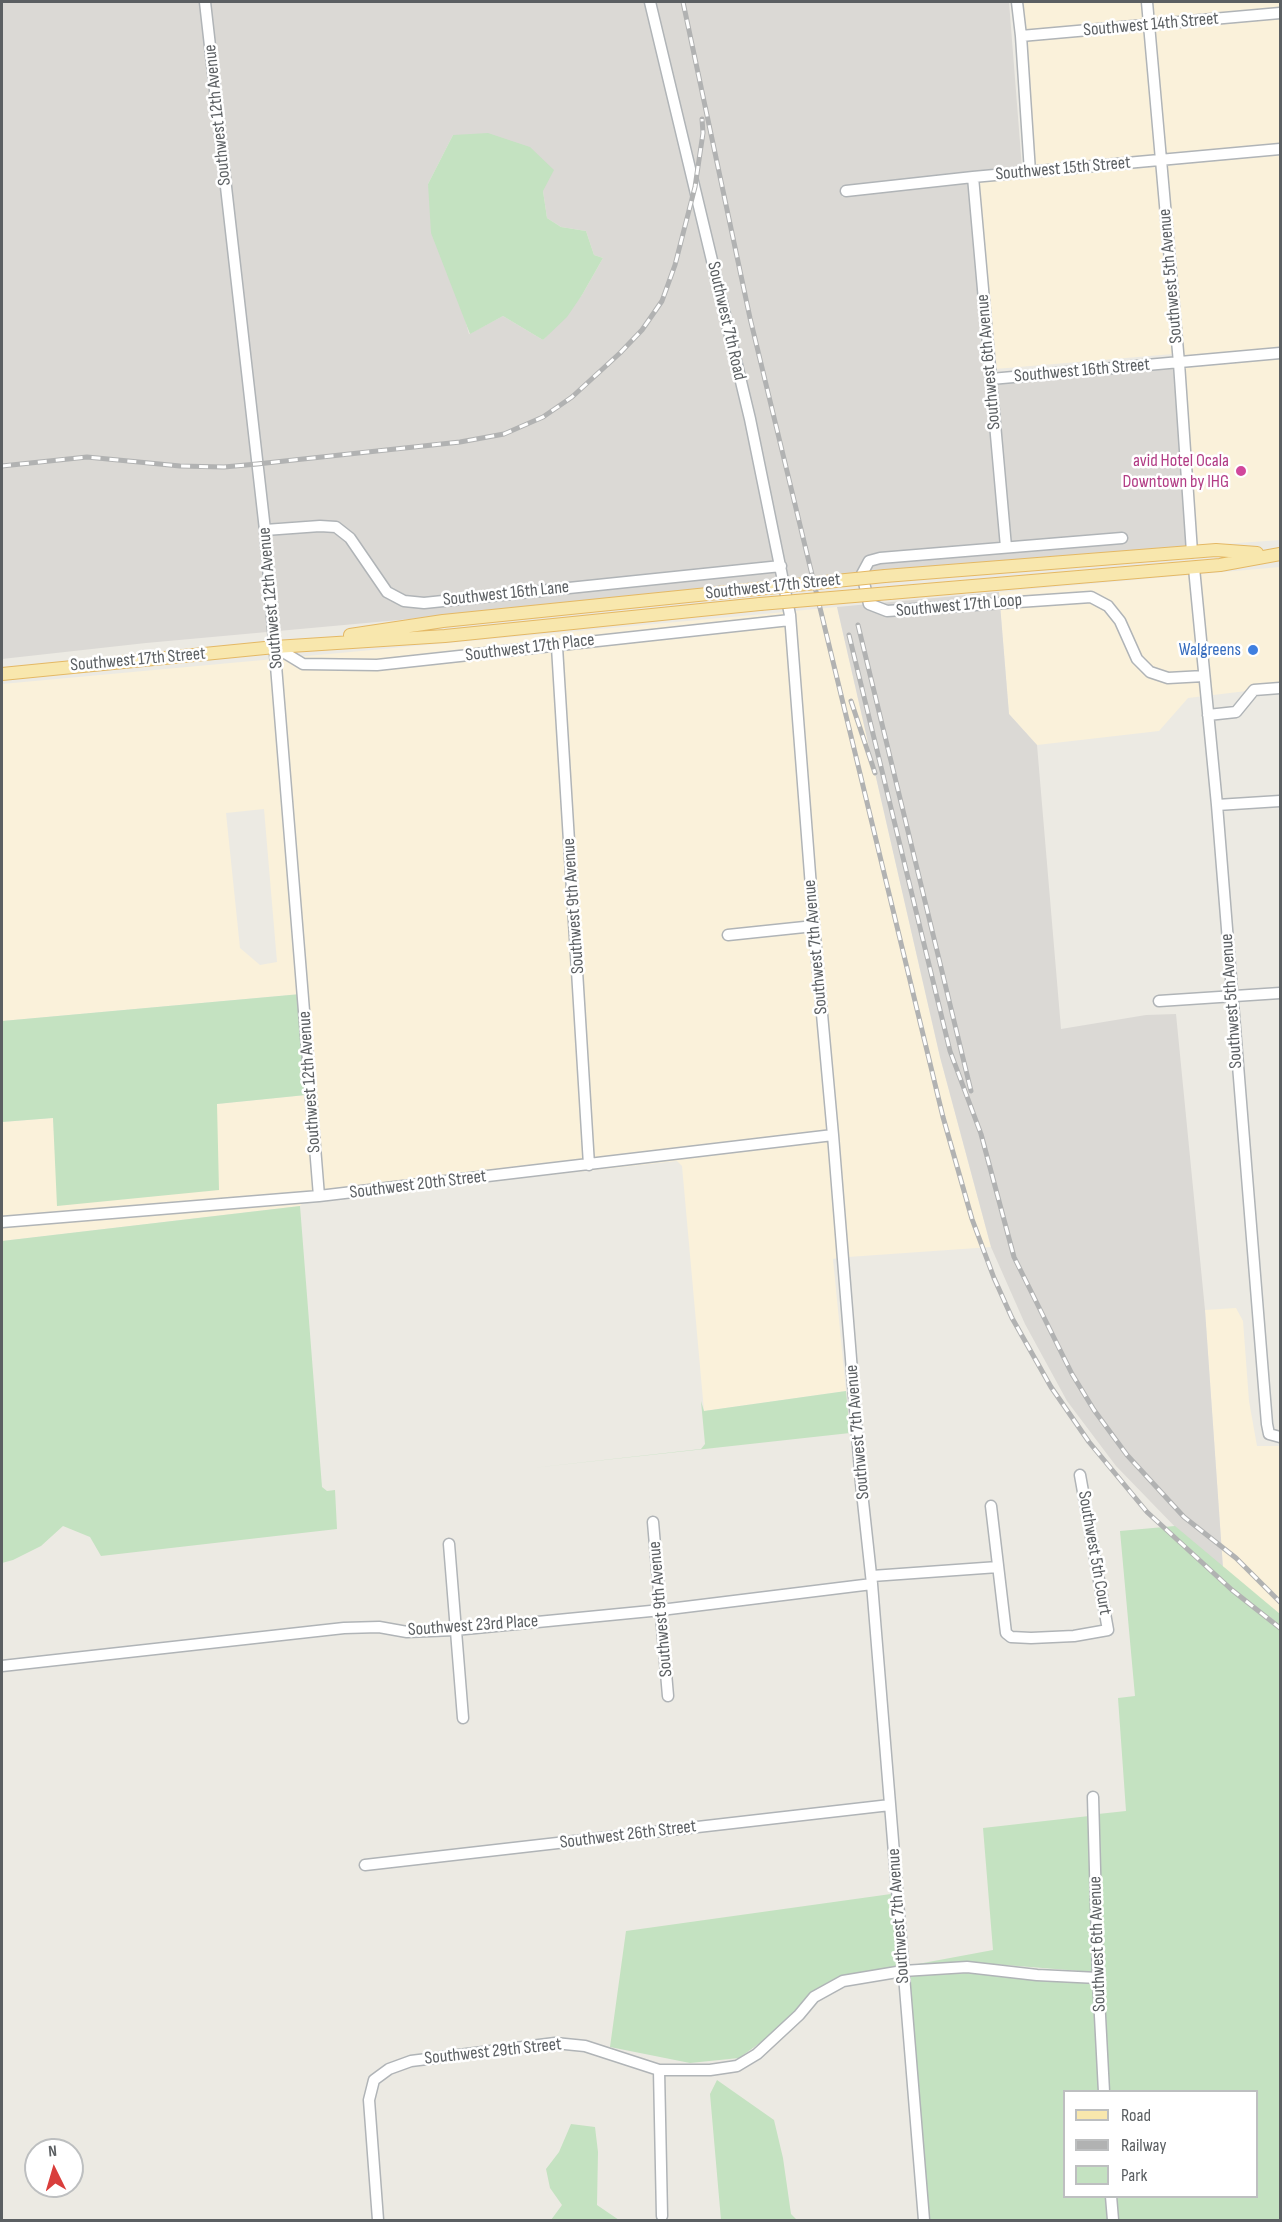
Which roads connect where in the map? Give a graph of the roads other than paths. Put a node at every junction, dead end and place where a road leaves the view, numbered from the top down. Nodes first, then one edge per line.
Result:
1 (206, 2) edge
2 (650, 2) edge
3 (1017, 2) edge
4 (1147, 2) edge
5 (1281, 13) edge
6 (1149, 26) junction
7 (1021, 36) junction
8 (1281, 149) edge
9 (1161, 161) junction
10 (1030, 172) junction
11 (973, 177) junction
12 (846, 191) dead end
13 (1281, 353) edge
14 (1179, 363) junction
15 (991, 379) junction
16 (265, 530) junction
17 (1122, 538) dead end
18 (1006, 547) junction
19 (1192, 552) junction
20 (1277, 554) edge
21 (781, 566) junction
22 (1194, 568) junction
23 (790, 620) junction
24 (791, 643) joint
25 (275, 647) junction
26 (557, 647) junction
27 (2, 674) edge
28 (1204, 676) junction
29 (1281, 688) edge
30 (1208, 715) junction
31 (1281, 801) edge
32 (1217, 806) junction
33 (813, 926) junction
34 (728, 935) dead end
35 (1281, 993) edge
36 (1231, 996) junction
37 (1159, 1001) dead end
38 (833, 1135) junction
39 (589, 1165) junction
40 (319, 1196) junction
41 (2, 1222) edge
42 (1275, 1436) edge
43 (1080, 1475) dead end
44 (991, 1506) dead end
45 (653, 1522) dead end
46 (449, 1544) dead end
47 (998, 1567) junction
48 (872, 1580) junction
49 (661, 1610) junction
50 (455, 1630) junction
51 (2, 1666) edge
52 (668, 1696) dead end
53 (463, 1718) dead end
54 (1093, 1797) dead end
55 (890, 1805) junction
56 (365, 1865) dead end
57 (903, 1971) junction
58 (1098, 1978) junction
59 (659, 2070) junction
60 (1104, 2090) edge
61 (1111, 2198) edge
62 (662, 2216) dead end
63 (378, 2220) edge
64 (924, 2220) edge
65 (1113, 2220) edge

1 - 16 street, Southwest 12th Avenue
2 - 21 street, Southwest 7th Road
3 - 7 street
4 - 6 street, Southwest 5th Avenue
5 - 6 street, Southwest 14th Street
6 - 7 street, Southwest 14th Street
6 - 9 street, Southwest 5th Avenue
7 - 10 street
8 - 9 street, Southwest 15th Street
9 - 10 street, Southwest 15th Street
9 - 14 street, Southwest 5th Avenue
10 - 11 street, Southwest 15th Street
11 - 12 street, Southwest 15th Street
11 - 15 street, Southwest 6th Avenue
13 - 14 street, Southwest 16th Street
14 - 15 street, Southwest 16th Street
14 - 19 street, Southwest 5th Avenue
15 - 18 street, Southwest 6th Avenue
16 - 21 street, Southwest 16th Lane
16 - 25 street, Southwest 12th Avenue
17 - 18 street, Southwest 17th Loop
18 - 28 street, Southwest 17th Loop
19 - 20 main road, Southwest 17th Street
19 - 25 main road, Southwest 17th Street, bridge
20 - 22 main road, Southwest 17th Street
21 - 23 street, Southwest 7th Road
22 - 25 main road, Southwest 17th Street, bridge
22 - 28 street, Southwest 5th Avenue
23 - 24 street, Southwest 7th Road
23 - 26 street, Southwest 17th Place
24 - 33 street, Southwest 7th Avenue
25 - 26 street, Southwest 17th Place
25 - 27 main road, Southwest 17th Street
25 - 40 street, Southwest 12th Avenue
26 - 39 street, Southwest 9th Avenue
28 - 30 street, Southwest 5th Avenue
29 - 30 street
30 - 32 street, Southwest 5th Avenue
31 - 32 street
32 - 36 street, Southwest 5th Avenue
33 - 34 street
33 - 38 street, Southwest 7th Avenue
35 - 36 street
36 - 37 street
36 - 42 street, Southwest 5th Avenue
38 - 39 street, Southwest 20th Street
38 - 48 street, Southwest 7th Avenue
39 - 40 street, Southwest 20th Street
40 - 41 street, Southwest 20th Street
43 - 47 street, Southwest 5th Court
44 - 47 street
45 - 49 street, Southwest 9th Avenue
46 - 50 street
47 - 48 street, Southwest 23rd Place
48 - 49 street, Southwest 23rd Place
48 - 55 street, Southwest 7th Avenue
49 - 50 street, Southwest 23rd Place
49 - 52 street, Southwest 9th Avenue
50 - 51 street, Southwest 23rd Place
50 - 53 street
54 - 58 street, Southwest 6th Avenue
55 - 56 street, Southwest 26th Street
55 - 57 street, Southwest 7th Avenue
57 - 58 street, Southwest 29th Street
57 - 59 street, Southwest 29th Street
57 - 64 street, Southwest 7th Avenue
58 - 60 street, Southwest 6th Avenue
59 - 62 street
59 - 63 street, Southwest 29th Street
61 - 65 street

